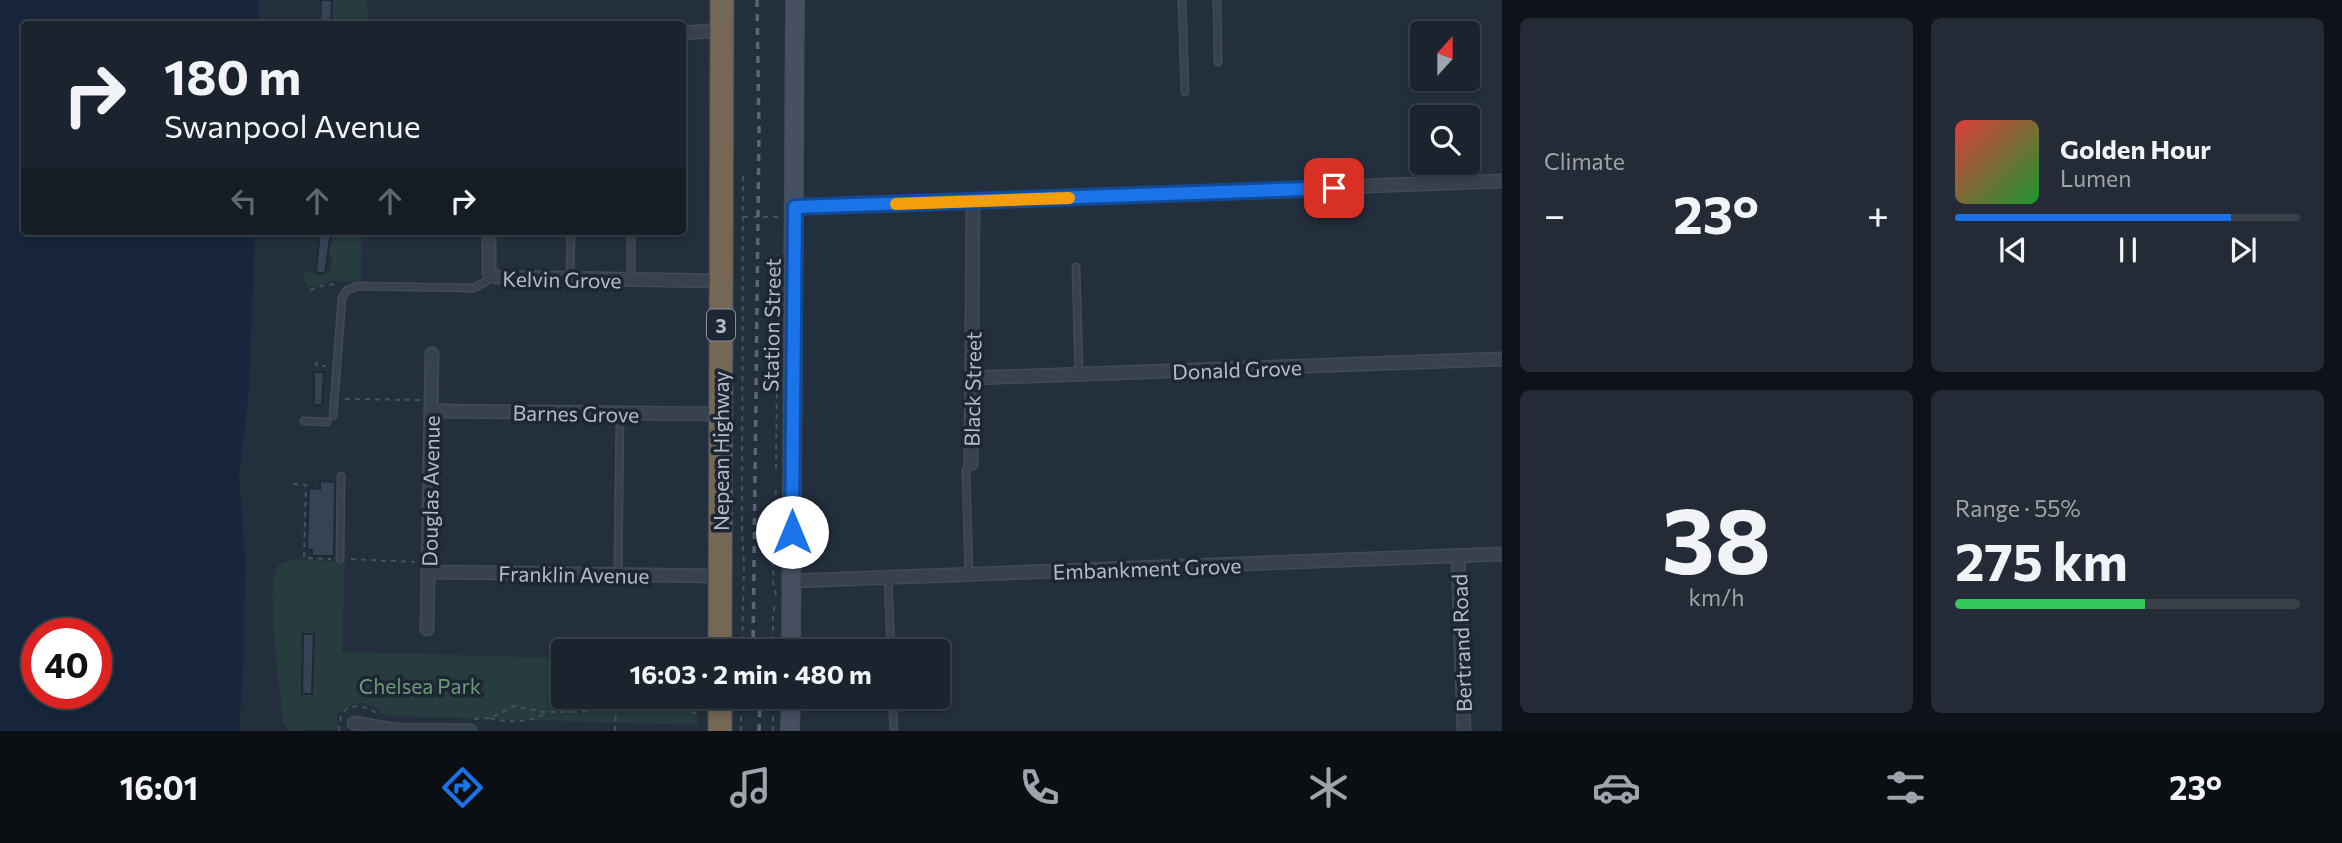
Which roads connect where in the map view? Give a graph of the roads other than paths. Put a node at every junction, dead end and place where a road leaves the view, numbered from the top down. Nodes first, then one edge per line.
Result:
1 (722, 0) edge
2 (795, 0) edge
3 (1182, 0) edge
4 (1217, 0) edge
5 (723, 30) junction
6 (686, 33) edge
7 (1219, 62) dead end
8 (1185, 92) dead end
9 (1502, 181) edge
10 (973, 201) junction
11 (788, 212) junction
12 (489, 235) edge
13 (570, 235) edge
14 (631, 235) edge
15 (1076, 267) dead end
16 (494, 277) junction
17 (570, 279) junction
18 (631, 280) junction
19 (722, 281) junction
20 (432, 354) dead end
21 (1502, 359) edge
22 (1079, 375) junction
23 (972, 378) junction
24 (431, 406) junction
25 (620, 413) junction
26 (720, 414) junction
27 (333, 416) dead end
28 (304, 421) dead end
29 (327, 422) dead end
30 (971, 464) joint
31 (341, 476) dead end
32 (1502, 554) edge
33 (1458, 555) junction
34 (340, 559) dead end
35 (429, 572) junction
36 (618, 573) junction
37 (968, 575) junction
38 (719, 576) junction
39 (888, 578) junction
40 (792, 581) junction
41 (427, 629) dead end
42 (720, 639) edge
43 (791, 639) edge
44 (891, 639) edge
45 (720, 709) edge
46 (790, 709) edge
47 (893, 709) edge
48 (354, 723) dead end
49 (471, 725) edge
50 (720, 731) edge
51 (790, 731) edge
52 (894, 731) edge
53 (1464, 731) edge

1 - 5 highway, Nepean Highway / 3
2 - 11 street, Station Street
3 - 8 lane
4 - 7 lane
5 - 6 street
5 - 19 highway, Nepean Highway / 3
9 - 10 street
10 - 11 street
10 - 23 street, Black Street
11 - 40 street, Station Street
12 - 16 street
13 - 17 lane
14 - 18 lane
15 - 22 lane
16 - 17 street, Kelvin Grove
16 - 27 lane, Kelvin Grove
17 - 18 street, Kelvin Grove
18 - 19 street, Kelvin Grove
19 - 26 highway, Nepean Highway / 3
20 - 24 street, Douglas Avenue
21 - 22 street, Donald Grove
22 - 23 street, Donald Grove
23 - 30 street, Black Street
24 - 25 street, Barnes Grove
24 - 35 street, Douglas Avenue
25 - 26 street, Barnes Grove
25 - 36 lane
26 - 38 highway, Nepean Highway / 3
28 - 29 lane
30 - 37 lane, Black Street
31 - 34 lane
32 - 33 street, Embankment Grove
33 - 37 street, Embankment Grove
33 - 53 street, Bertrand Road
35 - 36 street, Franklin Avenue
35 - 41 street, Douglas Avenue
36 - 38 street, Franklin Avenue
37 - 39 street, Embankment Grove
38 - 42 highway, Nepean Highway / 3
39 - 40 street, Embankment Grove
39 - 44 lane
40 - 43 street, Station Street
45 - 50 highway
46 - 51 street
47 - 52 lane
48 - 49 street

